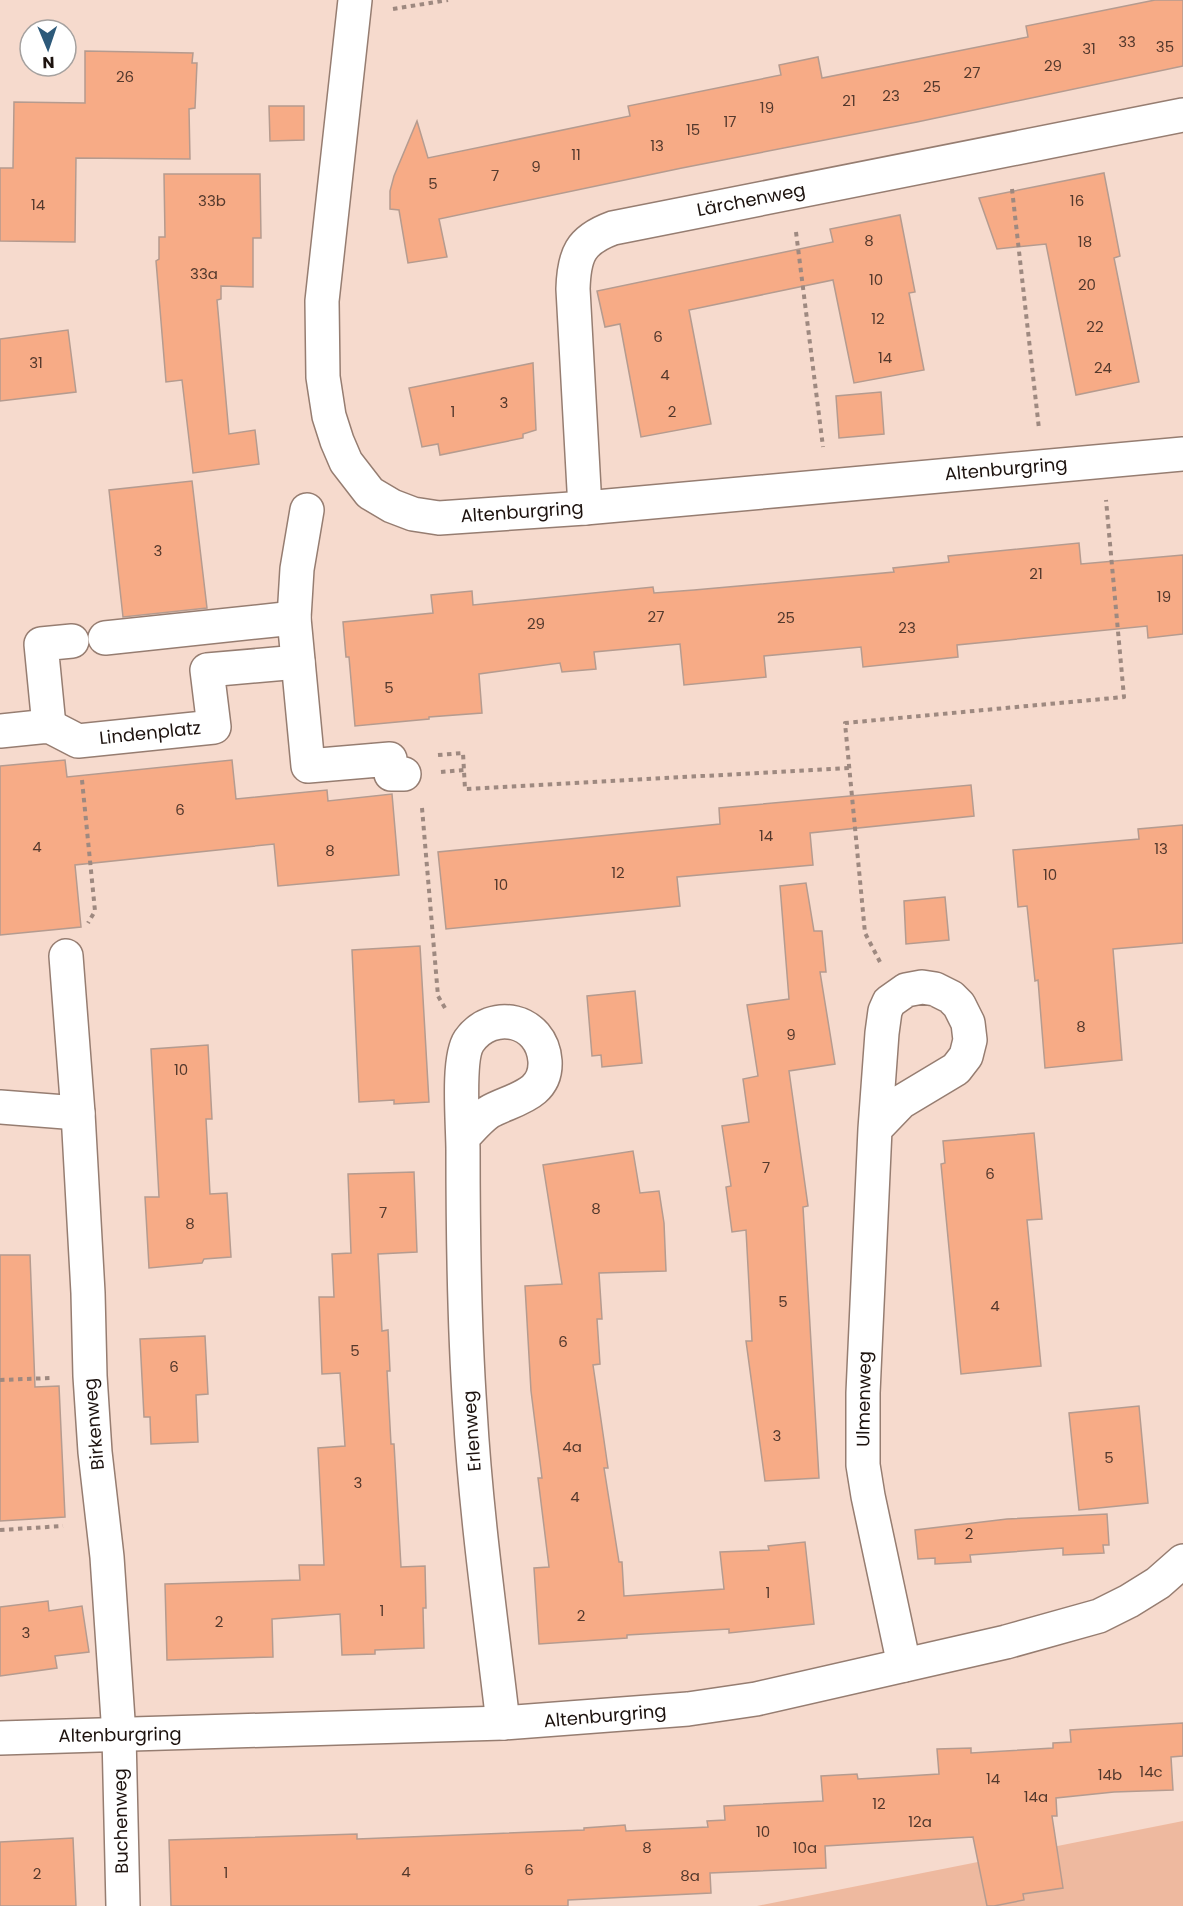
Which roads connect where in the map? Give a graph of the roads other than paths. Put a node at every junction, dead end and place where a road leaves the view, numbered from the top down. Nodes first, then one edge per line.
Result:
1 (354, 8) edge
2 (1183, 115) edge
3 (1183, 454) edge
4 (585, 508) junction
5 (307, 510) dead end
6 (294, 618) junction
7 (105, 638) dead end
8 (72, 641) dead end
9 (298, 662) junction
10 (49, 726) junction
11 (0, 731) edge
12 (413, 785) road end
13 (66, 956) road end
14 (0, 1107) edge
15 (78, 1113) junction
16 (875, 1129) junction
17 (463, 1137) junction
18 (1183, 1561) edge
19 (904, 1665) junction
20 (503, 1724) junction
21 (119, 1735) junction
22 (0, 1738) edge
23 (123, 1906) edge

1 - 4 street, Altenburgring
2 - 4 street, Lärchenweg
3 - 4 street, Altenburgring
5 - 6 street
6 - 7 street
6 - 9 street
8 - 10 street
9 - 10 street, Lindenplatz
9 - 12 street
10 - 11 street
13 - 15 street, Birkenweg
14 - 15 street
15 - 21 street, Birkenweg
16 - 16 street, Ulmenweg
16 - 19 street, Ulmenweg
17 - 17 street, Erlenweg
17 - 20 street, Erlenweg
18 - 19 street, Altenburgring
19 - 20 street, Altenburgring
20 - 21 street, Altenburgring
21 - 22 street, Altenburgring
21 - 23 street, Buchenweg

